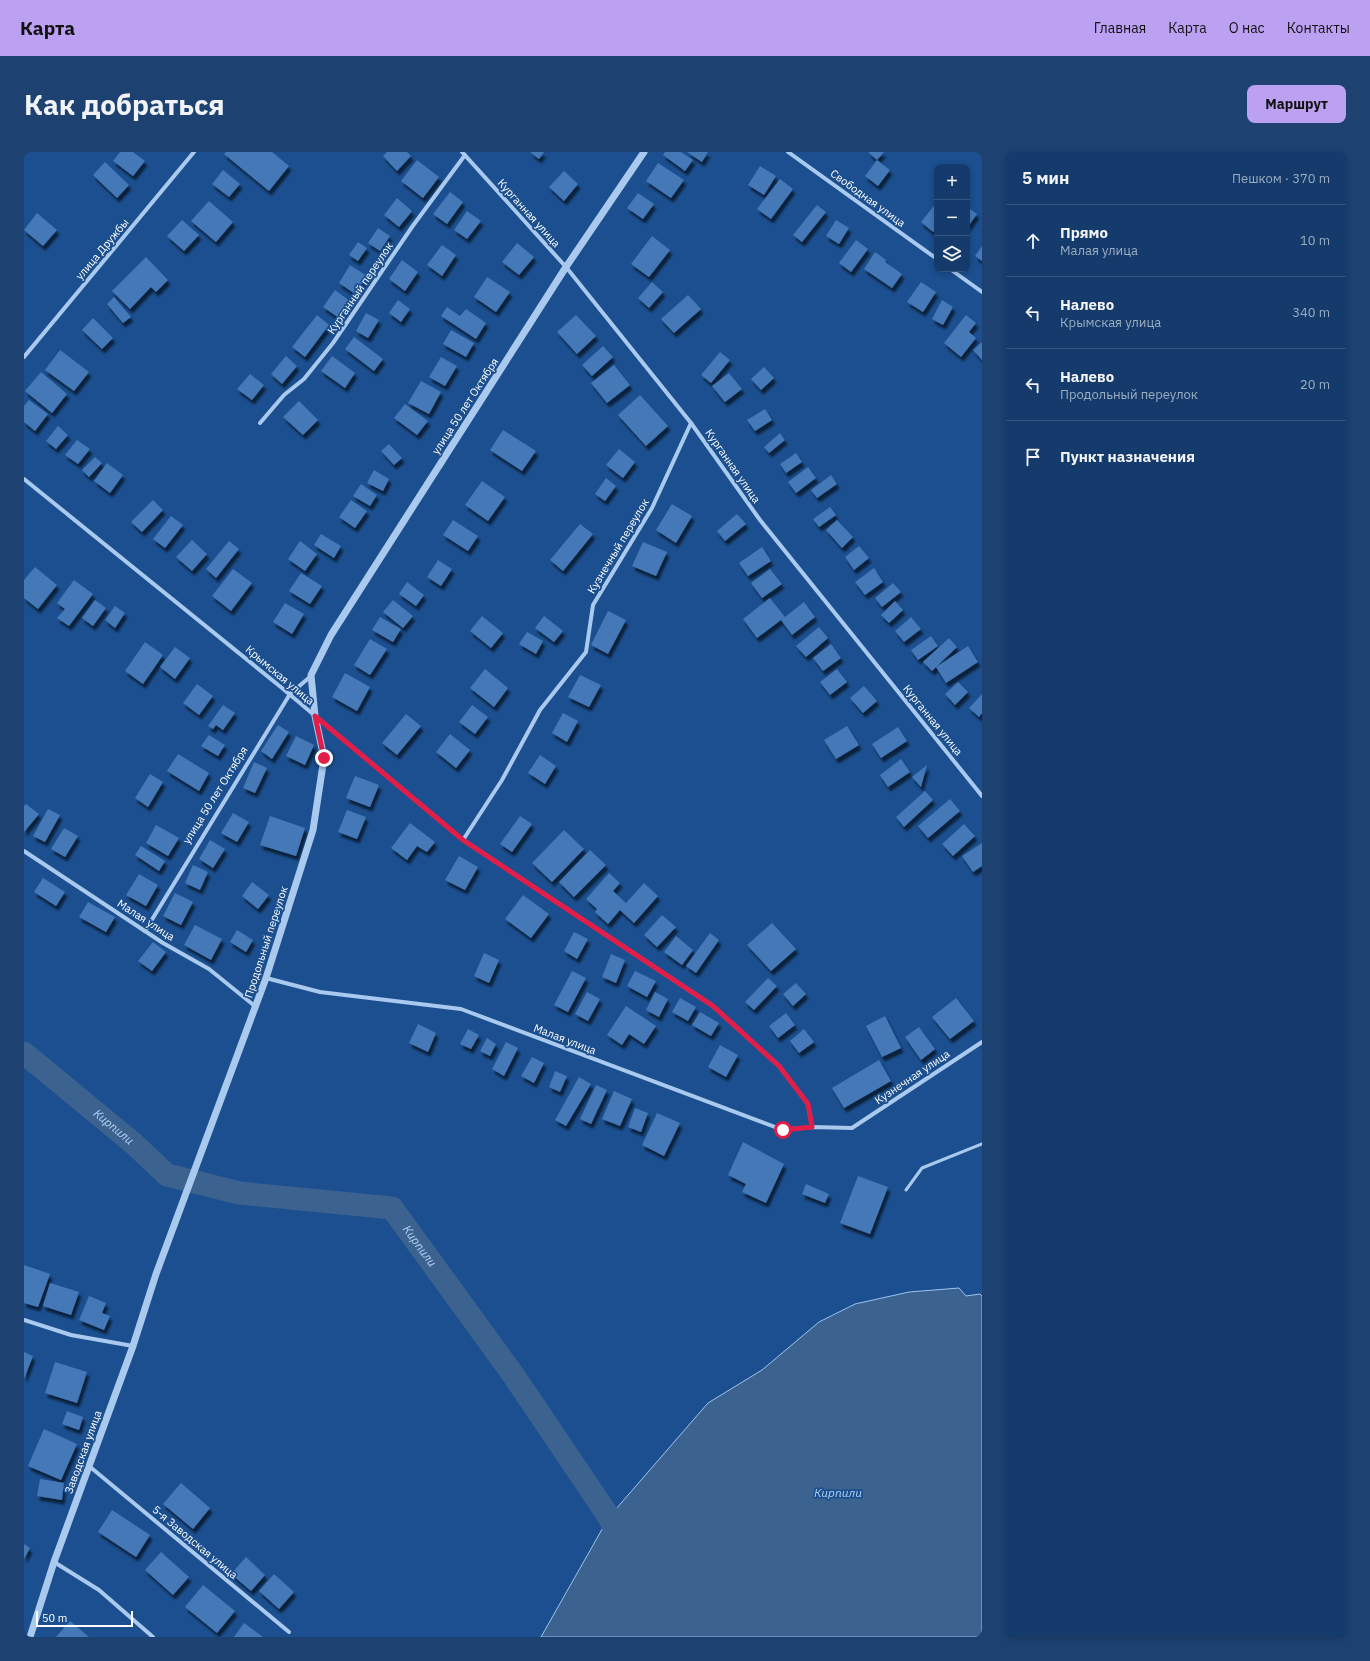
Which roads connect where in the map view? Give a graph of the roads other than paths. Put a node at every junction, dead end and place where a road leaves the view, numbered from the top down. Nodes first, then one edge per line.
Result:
1 (194, 152) edge
2 (644, 152) edge
3 (788, 152) edge
4 (464, 153) edge
5 (934, 258) edge
6 (566, 267) junction
7 (954, 272) edge
8 (982, 292) edge
9 (24, 357) edge
10 (691, 422) junction
11 (260, 423) dead end
12 (24, 479) edge
13 (311, 676) junction
14 (290, 694) junction
15 (315, 716) junction
16 (982, 796) edge
17 (463, 840) junction
18 (24, 851) edge
19 (145, 931) junction
20 (266, 978) junction
21 (256, 1007) junction
22 (982, 1042) edge
23 (812, 1127) junction
24 (852, 1128) joint
25 (982, 1144) edge
26 (906, 1190) dead end
27 (156, 1274) joint
28 (24, 1320) edge
29 (133, 1346) junction
30 (89, 1466) junction
31 (54, 1562) junction
32 (289, 1632) dead end
33 (30, 1637) edge
34 (153, 1637) edge

1 - 9 street, улица Дружбы
2 - 6 street, улица 50 лет Октября
3 - 5 street, Свободная улица
4 - 6 street, Курганная улица
4 - 11 street, Курганный переулок
6 - 10 street, Курганная улица
6 - 13 street, улица 50 лет Октября
7 - 8 street
10 - 16 street, Курганная улица
10 - 17 street, Кузнечный переулок
12 - 14 street, Крымская улица
13 - 14 street, улица 50 лет Октября
13 - 15 street
14 - 15 street, Крымская улица
14 - 19 street, улица 50 лет Октября
15 - 17 street, Крымская улица
15 - 20 street, Продольный переулок
17 - 23 street, Крымская улица
18 - 19 street, Малая улица
19 - 21 street, Малая улица
20 - 21 street, Продольный переулок
20 - 23 street, Малая улица
21 - 27 street, Продольный переулок
22 - 24 street, Кузнечная улица
23 - 24 street, Малая улица
25 - 26 lane
27 - 29 street, Заводская улица
28 - 29 street
29 - 30 street, Заводская улица
30 - 31 street, Заводская улица
30 - 32 street, 5-я Заводская улица
31 - 33 street, Заводская улица
31 - 34 street

